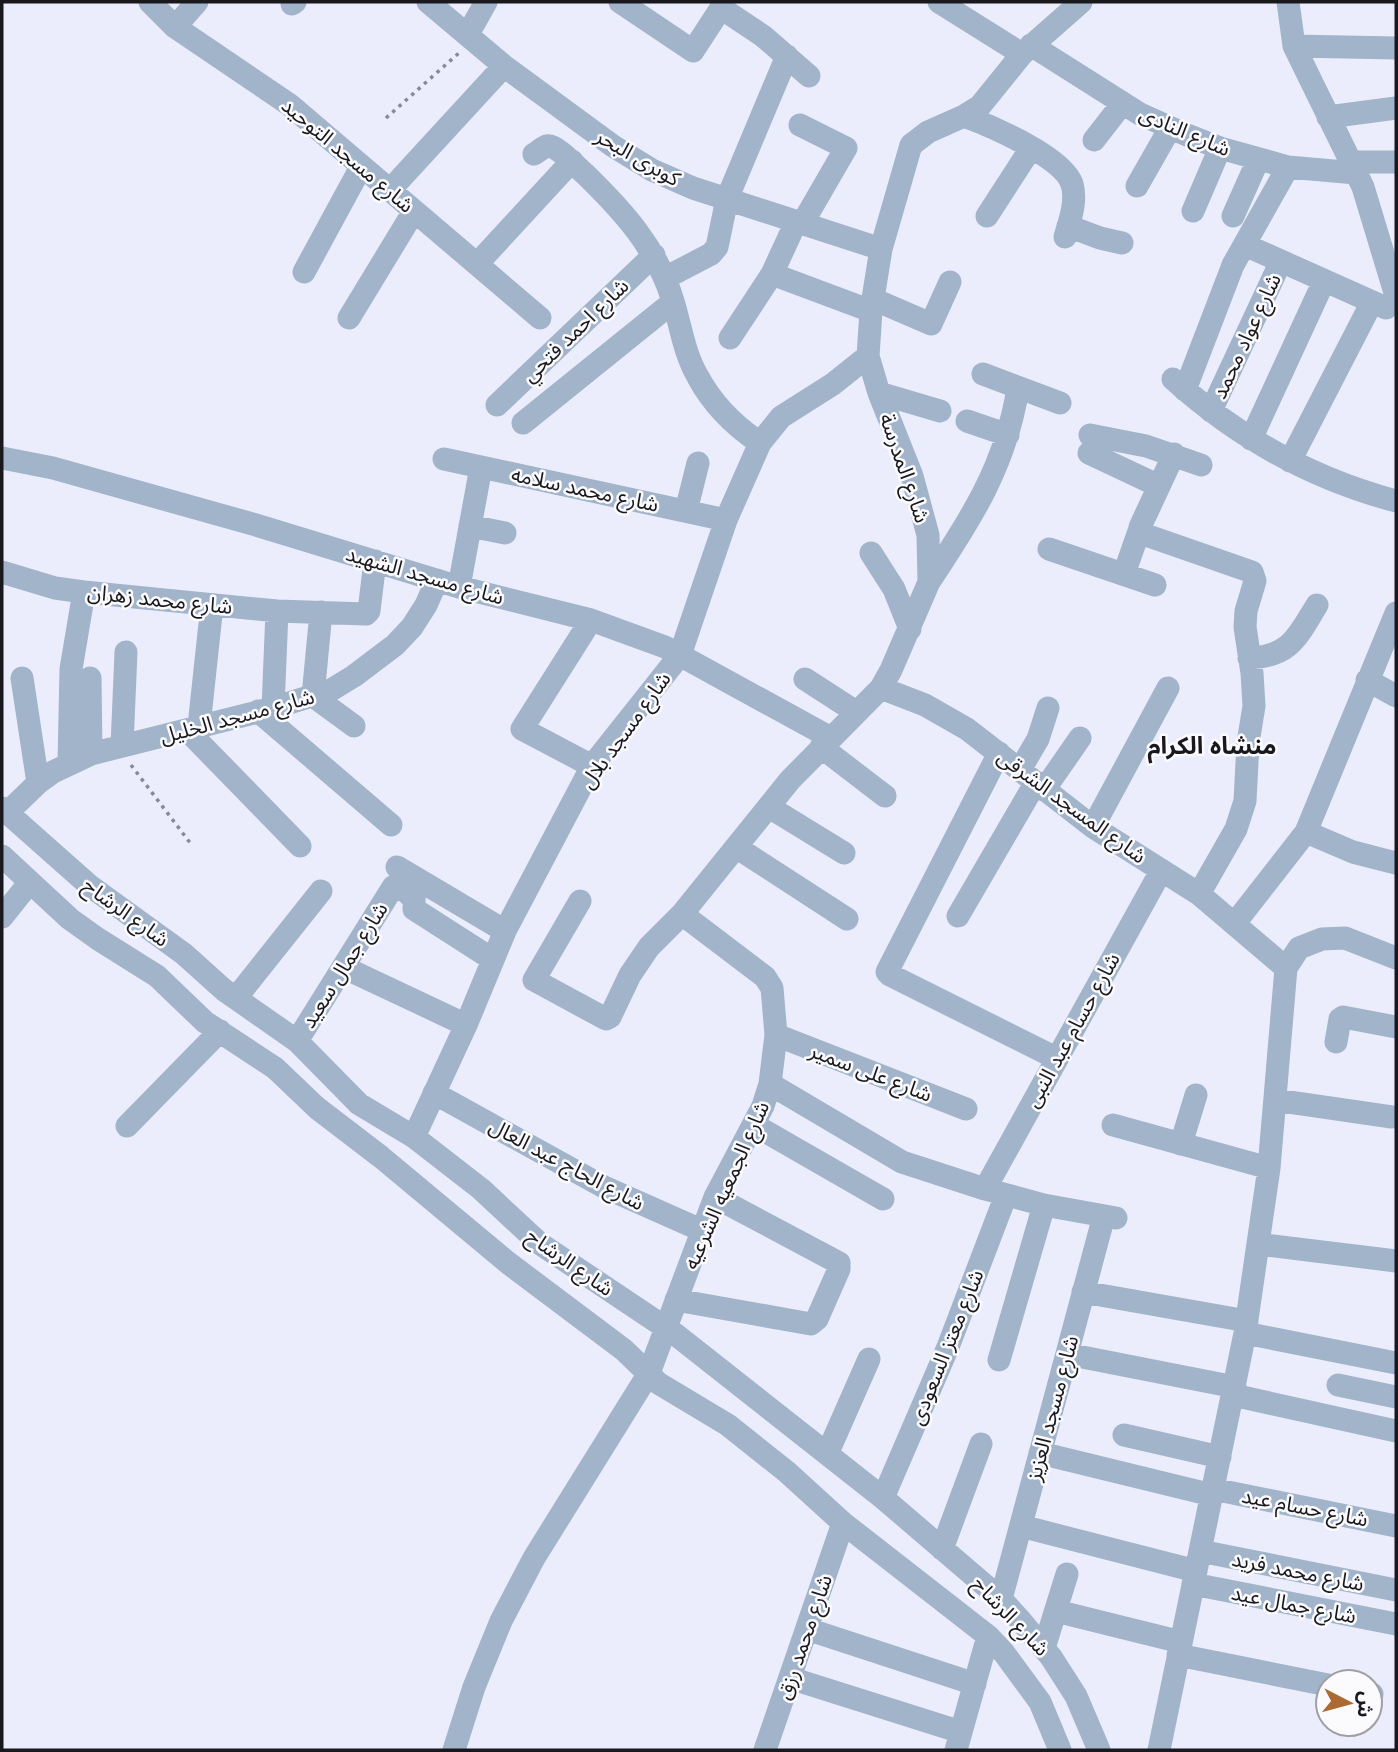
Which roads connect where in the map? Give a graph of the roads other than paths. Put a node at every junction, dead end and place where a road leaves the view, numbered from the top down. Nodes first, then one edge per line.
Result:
1 (150, 2) edge
2 (197, 2) edge
3 (486, 2) edge
4 (620, 2) edge
5 (939, 2) edge
6 (1081, 2) edge
7 (1288, 2) edge
8 (443, 6) edge
9 (175, 27) junction
10 (471, 37) junction
11 (1294, 46) junction
12 (1396, 48) edge
13 (1027, 50) junction
14 (787, 56) junction
15 (504, 66) junction
16 (810, 76) dead end
17 (1122, 104) junction
18 (1396, 108) edge
19 (964, 116) junction
20 (1328, 117) junction
21 (800, 125) dead end
22 (1170, 128) junction
23 (1094, 139) dead end
24 (1031, 148) junction
25 (1220, 148) junction
26 (534, 154) dead end
27 (1258, 160) junction
28 (572, 161) junction
29 (1396, 162) edge
30 (361, 167) junction
31 (1287, 167) junction
32 (1354, 167) junction
33 (1137, 186) dead end
34 (390, 190) junction
35 (727, 200) junction
36 (414, 211) junction
37 (1193, 211) dead end
38 (987, 216) dead end
39 (1233, 216) dead end
40 (799, 223) junction
41 (1386, 227) edge
42 (1122, 243) dead end
43 (1245, 245) junction
44 (881, 249) junction
45 (654, 255) junction
46 (1280, 261) junction
47 (1391, 261) edge
48 (477, 264) junction
49 (304, 272) dead end
50 (772, 274) junction
51 (665, 278) junction
52 (1324, 281) junction
53 (950, 282) dead end
54 (1396, 296) edge
55 (673, 302) junction
56 (1372, 302) junction
57 (872, 305) junction
58 (1396, 312) edge
59 (349, 318) dead end
60 (540, 318) dead end
61 (730, 338) dead end
62 (868, 356) junction
63 (983, 374) dead end
64 (1018, 388) junction
65 (879, 393) junction
66 (1060, 403) dead end
67 (497, 405) dead end
68 (940, 411) dead end
69 (1210, 411) junction
70 (967, 421) dead end
71 (523, 423) dead end
72 (1008, 435) junction
73 (1251, 439) junction
74 (760, 443) junction
75 (1174, 454) junction
76 (2, 458) edge
77 (444, 459) dead end
78 (1290, 461) junction
79 (698, 463) dead end
80 (1200, 465) dead end
81 (481, 467) junction
82 (1159, 486) junction
83 (1396, 501) edge
84 (686, 511) junction
85 (726, 520) junction
86 (470, 526) junction
87 (1139, 531) junction
88 (505, 533) dead end
89 (1049, 549) dead end
90 (871, 552) dead end
91 (375, 561) junction
92 (2, 572) edge
93 (1124, 574) junction
94 (929, 582) junction
95 (448, 584) junction
96 (1155, 585) dead end
97 (84, 592) junction
98 (212, 605) junction
99 (1317, 605) dead end
100 (278, 611) junction
101 (321, 612) junction
102 (1396, 614) edge
103 (591, 620) junction
104 (910, 629) junction
105 (126, 652) dead end
106 (680, 655) junction
107 (1249, 658) junction
108 (22, 678) dead end
109 (90, 678) dead end
110 (805, 679) dead end
111 (1367, 681) junction
112 (881, 688) junction
113 (1168, 688) dead end
114 (313, 696) junction
115 (1396, 696) edge
116 (1048, 708) dead end
117 (265, 710) junction
118 (856, 712) junction
119 (354, 726) dead end
120 (193, 728) junction
121 (1080, 738) dead end
122 (826, 742) junction
123 (120, 747) junction
124 (999, 752) junction
125 (91, 754) junction
126 (69, 763) junction
127 (593, 766) junction
128 (1034, 780) junction
129 (37, 783) junction
130 (885, 796) dead end
131 (769, 807) junction
132 (5, 810) edge
133 (391, 825) dead end
134 (1093, 827) junction
135 (1306, 832) junction
136 (300, 846) dead end
137 (737, 847) junction
138 (844, 853) dead end
139 (2, 856) edge
140 (1396, 863) edge
141 (1161, 871) junction
142 (394, 878) junction
143 (30, 882) junction
144 (321, 891) dead end
145 (1199, 894) junction
146 (579, 901) dead end
147 (682, 914) junction
148 (958, 916) dead end
149 (2, 917) edge
150 (847, 919) dead end
151 (1235, 923) junction
152 (505, 931) junction
153 (1396, 958) edge
154 (492, 959) junction
155 (343, 967) junction
156 (1286, 968) junction
157 (219, 1009) junction
158 (466, 1025) junction
159 (1396, 1027) edge
160 (776, 1035) junction
161 (297, 1041) junction
162 (1336, 1042) dead end
163 (1056, 1058) junction
164 (770, 1084) junction
165 (434, 1093) junction
166 (1196, 1094) dead end
167 (1275, 1100) junction
168 (966, 1109) dead end
169 (1392, 1117) dead end
170 (754, 1125) junction
171 (1113, 1125) dead end
172 (127, 1126) dead end
173 (414, 1137) junction
174 (1181, 1144) junction
175 (1269, 1168) junction
176 (995, 1192) junction
177 (715, 1197) junction
178 (883, 1199) dead end
179 (1044, 1205) junction
180 (701, 1230) junction
181 (1258, 1244) junction
182 (1396, 1261) edge
183 (1083, 1292) junction
184 (676, 1300) junction
185 (1246, 1327) junction
186 (664, 1333) junction
187 (1067, 1354) junction
188 (869, 1359) dead end
189 (999, 1360) dead end
190 (1396, 1363) edge
191 (650, 1368) junction
192 (1338, 1385) dead end
193 (1234, 1391) junction
194 (1396, 1397) edge
195 (749, 1417) junction
196 (1396, 1431) edge
197 (1124, 1436) dead end
198 (981, 1444) dead end
199 (828, 1452) junction
200 (1040, 1453) junction
201 (1220, 1457) junction
202 (1212, 1492) junction
203 (883, 1498) junction
204 (844, 1523) junction
205 (1021, 1526) junction
206 (1396, 1526) edge
207 (942, 1549) junction
208 (1196, 1569) junction
209 (1067, 1574) dead end
210 (1396, 1590) edge
211 (1001, 1600) junction
212 (1056, 1611) junction
213 (1396, 1624) edge
214 (807, 1629) junction
215 (988, 1636) junction
216 (1180, 1648) junction
217 (1039, 1663) junction
218 (790, 1678) junction
219 (1314, 1682) edge
220 (975, 1684) junction
221 (959, 1741) edge
222 (454, 1750) edge
223 (765, 1750) edge
224 (1060, 1750) edge
225 (1099, 1750) edge
226 (1159, 1750) edge

1 - 9 street, شارع مسجد التوحيد
2 - 9 street
3 - 10 street
4 - 14 street
5 - 13 street, شارع النادى
6 - 13 street, شارع المدرسة
7 - 11 street
8 - 10 street, كوبرى البحر
9 - 30 street, شارع مسجد التوحيد
10 - 15 street, كوبرى البحر
11 - 12 street
11 - 20 street
13 - 17 street, شارع النادى
13 - 19 street, شارع المدرسة
14 - 16 street
14 - 35 street
15 - 34 street
15 - 35 street, كوبرى البحر
17 - 22 street, شارع النادى
17 - 23 street
18 - 20 street
19 - 24 street
19 - 44 street, شارع المدرسة
20 - 32 street
21 - 40 street
22 - 25 street, شارع النادى
22 - 33 street
24 - 38 street
24 - 42 street
25 - 27 street, شارع النادى
25 - 37 street
26 - 28 street
27 - 31 street, شارع النادى
27 - 39 street
28 - 45 street
28 - 48 street
29 - 32 street, شارع النادى
30 - 34 street, شارع مسجد التوحيد
30 - 49 street
31 - 32 street, شارع النادى
31 - 43 street
32 - 41 street
34 - 36 street, شارع مسجد التوحيد
35 - 40 street, كوبرى البحر
35 - 51 street
36 - 48 street, شارع مسجد التوحيد
36 - 59 street
40 - 44 street, كوبرى البحر
40 - 50 street
41 - 47 street
43 - 46 street
43 - 69 street
44 - 57 street, شارع المدرسة
45 - 51 street
45 - 67 street, شارع احمد فتحي
46 - 52 street
46 - 69 street, شارع عواد محمد
47 - 54 street
48 - 60 street, شارع مسجد التوحيد
50 - 57 street
50 - 61 street
51 - 55 street
52 - 56 street
52 - 73 street
53 - 57 street
55 - 71 street
55 - 74 street
56 - 58 street
56 - 78 street
57 - 62 street, شارع المدرسة
62 - 65 street, شارع المدرسة
62 - 74 street, شارع مسجد بلال
63 - 64 street
64 - 66 street
64 - 72 street
65 - 68 street
65 - 94 street, شارع المدرسة
69 - 73 street
70 - 72 street
72 - 94 street
73 - 78 street
74 - 85 street, شارع مسجد بلال
75 - 80 street
75 - 82 street
75 - 82 street
76 - 91 street, شارع مسجد الشهيد
77 - 81 street, شارع محمد سلامه
78 - 83 street
79 - 84 street
81 - 84 street, شارع محمد سلامه
81 - 86 street, شارع مسجد الخليل
82 - 87 street
84 - 85 street, شارع محمد سلامه
85 - 106 street, شارع مسجد بلال
86 - 88 street
86 - 95 street, شارع مسجد الخليل
87 - 93 street
87 - 107 street
89 - 93 street
90 - 104 street
91 - 95 street, شارع مسجد الشهيد
91 - 101 street, شارع محمد زهران
92 - 97 street, شارع محمد زهران
93 - 96 street
94 - 104 street, شارع المدرسة
95 - 103 street, شارع مسجد الشهيد
95 - 114 street, شارع مسجد الخليل
97 - 98 street, شارع محمد زهران
97 - 126 street
98 - 100 street, شارع محمد زهران
98 - 120 street
99 - 107 street
100 - 101 street, شارع محمد زهران
100 - 117 street
101 - 114 street
102 - 111 street
103 - 106 street, شارع مسجد الشهيد
103 - 127 street
104 - 112 street, شارع المدرسة
105 - 123 street
106 - 122 street, شارع مسجد الشهيد
106 - 127 street, شارع مسجد بلال
107 - 145 street
108 - 129 street
109 - 125 street
110 - 118 street
111 - 115 street
111 - 135 street
112 - 118 street, شارع المدرسة
112 - 124 street, شارع المسجد الشرقى
113 - 134 street
114 - 117 street, شارع مسجد الخليل
114 - 119 street
116 - 128 street
117 - 120 street, شارع مسجد الخليل
117 - 133 street
118 - 122 street, شارع المدرسة
120 - 123 street, شارع مسجد الخليل
120 - 136 street
121 - 128 street
122 - 130 street, شارع مسجد الشهيد
122 - 131 street, شارع المدرسة
123 - 125 street, شارع مسجد الخليل
124 - 128 street, شارع المسجد الشرقى
124 - 163 street
125 - 126 street, شارع مسجد الخليل
126 - 129 street, شارع مسجد الخليل
127 - 152 street, شارع مسجد بلال
128 - 134 street, شارع المسجد الشرقى
128 - 148 street
129 - 132 street, شارع مسجد الخليل
131 - 137 street, شارع المدرسة
131 - 138 street
132 - 157 street, شارع الرشاح
134 - 141 street, شارع المسجد الشرقى
135 - 140 street
135 - 151 street
137 - 147 street, شارع المدرسة
137 - 150 street
139 - 143 street, شارع الرشاح
141 - 145 street, شارع المسجد الشرقى
141 - 163 street, شارع حسام عبد النبى
142 - 152 street
142 - 154 street
142 - 155 street, شارع جمال سعيد
143 - 149 street
143 - 157 street, شارع الرشاح
144 - 157 street
145 - 151 street, شارع المسجد الشرقى
146 - 147 street, شارع المدرسة
147 - 160 street, شارع الجمعيه الشرعيه
151 - 156 street, شارع المسجد الشرقى
152 - 154 street, شارع مسجد بلال
153 - 156 street
154 - 158 street, شارع مسجد بلال
155 - 158 street
155 - 161 street, شارع جمال سعيد
156 - 167 street
157 - 161 street, شارع الرشاح
157 - 172 street
157 - 191 street, شارع الرشاح
158 - 165 street, شارع مسجد بلال
159 - 162 street
160 - 164 street, شارع الجمعيه الشرعيه
160 - 168 street, شارع على سمير
161 - 173 street, شارع الرشاح
163 - 176 street, شارع حسام عبد النبى
164 - 170 street, شارع الجمعيه الشرعيه
164 - 176 street
165 - 173 street, شارع مسجد بلال
165 - 180 street, شارع الحاج عبد العال
166 - 174 street
167 - 169 street
167 - 175 street
170 - 177 street, شارع الجمعيه الشرعيه
170 - 178 street
171 - 174 street
173 - 186 street, شارع الرشاح
174 - 175 street
175 - 181 street
176 - 179 street
176 - 203 street, شارع معتز السعودى
177 - 180 street, شارع الجمعيه الشرعيه
177 - 184 street
179 - 183 street, شارع مسجد العزيز
179 - 189 street
180 - 184 street, شارع الجمعيه الشرعيه
181 - 182 street
181 - 185 street
183 - 185 street
183 - 187 street, شارع مسجد العزيز
184 - 186 street, شارع الجمعيه الشرعيه
185 - 190 street
185 - 193 street
186 - 191 street, شارع الجمعيه الشرعيه
186 - 195 street, شارع الرشاح
187 - 193 street
187 - 200 street, شارع مسجد العزيز
188 - 199 street
191 - 195 street, شارع الرشاح
191 - 222 street, شارع الجمعيه الشرعيه
192 - 194 street
193 - 196 street
193 - 201 street
195 - 199 street, شارع الرشاح
195 - 204 street, شارع الرشاح
197 - 201 street
198 - 207 street
199 - 203 street, شارع الرشاح
200 - 202 street, شارع حسام عيد
200 - 205 street, شارع مسجد العزيز
201 - 202 street
202 - 206 street, شارع حسام عيد
202 - 208 street
203 - 207 street, شارع الرشاح
204 - 214 street, شارع محمد رزق
204 - 215 street, شارع الرشاح
205 - 208 street
205 - 211 street, شارع مسجد العزيز
207 - 211 street, شارع الرشاح
208 - 210 street, شارع محمد فريد
208 - 213 street, شارع جمال عيد
208 - 216 street
209 - 212 street
211 - 217 street, شارع الرشاح
212 - 216 street
212 - 217 street
214 - 218 street, شارع محمد رزق
214 - 220 street
215 - 217 street, شارع الرشاح
215 - 220 street
216 - 219 street
216 - 226 street
217 - 224 street, شارع الرشاح
217 - 225 street, شارع الرشاح
218 - 221 street
218 - 223 street, شارع محمد رزق
220 - 221 street

